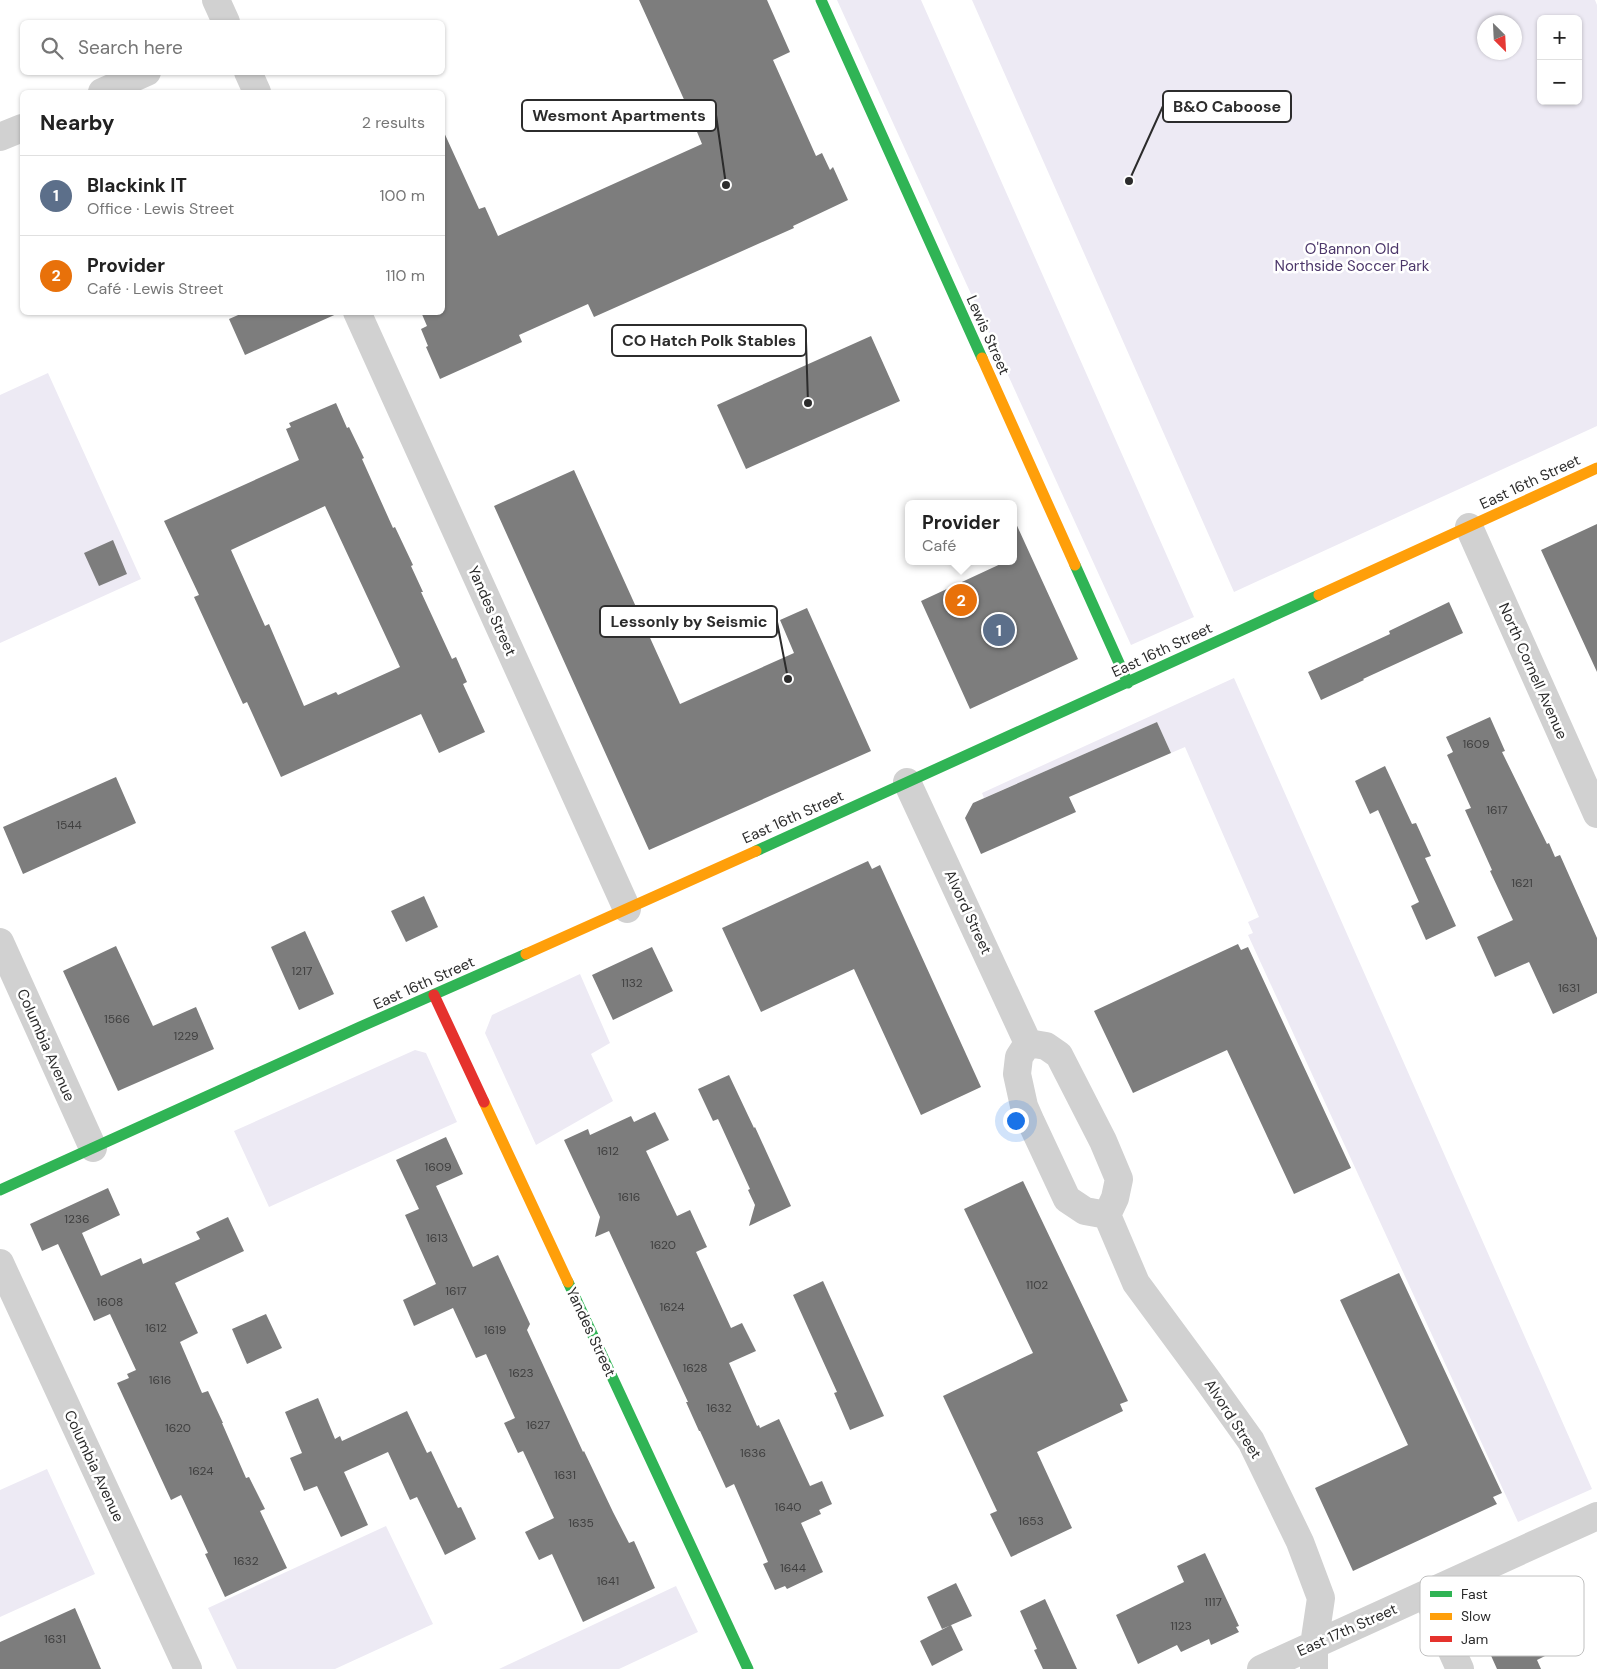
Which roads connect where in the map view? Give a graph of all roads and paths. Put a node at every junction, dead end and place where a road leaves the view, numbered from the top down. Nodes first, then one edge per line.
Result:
1 (216, 0) edge
2 (821, 0) edge
3 (225, 20) edge
4 (140, 75) edge
5 (249, 75) edge
6 (106, 90) edge
7 (256, 90) edge
8 (20, 129) edge
9 (0, 137) edge
10 (358, 315) edge
11 (1597, 468) edge
12 (1469, 527) junction
13 (1128, 682) junction
14 (907, 782) junction
15 (1597, 814) edge
16 (627, 909) junction
17 (0, 942) edge
18 (434, 995) junction
19 (1028, 1042) junction
20 (93, 1148) junction
21 (0, 1190) edge
22 (1107, 1215) junction
23 (0, 1262) edge
24 (1597, 1516) edge
25 (1465, 1576) edge
26 (1420, 1597) edge
27 (1454, 1656) edge
28 (1314, 1657) edge
29 (188, 1669) edge
30 (748, 1669) edge
31 (1260, 1669) edge
32 (1460, 1669) edge

1 - 3 street
2 - 13 main road, Lewis Street
4 - 6 street
5 - 7 street
8 - 9 street
10 - 16 street, Yandes Street
11 - 12 main road, East 16th Street
12 - 13 main road, East 16th Street
12 - 15 street, North Cornell Avenue
13 - 14 main road, East 16th Street
14 - 16 main road, East 16th Street
14 - 19 street, Alvord Street
16 - 18 main road, East 16th Street
17 - 20 street, Columbia Avenue
18 - 20 main road, East 16th Street
18 - 30 main road, Yandes Street
19 - 22 street
19 - 22 street
20 - 21 main road, East 16th Street
22 - 28 street, Alvord Street
23 - 29 street, Columbia Avenue
24 - 25 street, East 17th Street
26 - 28 street, East 17th Street
27 - 32 street
28 - 31 street, East 17th Street

